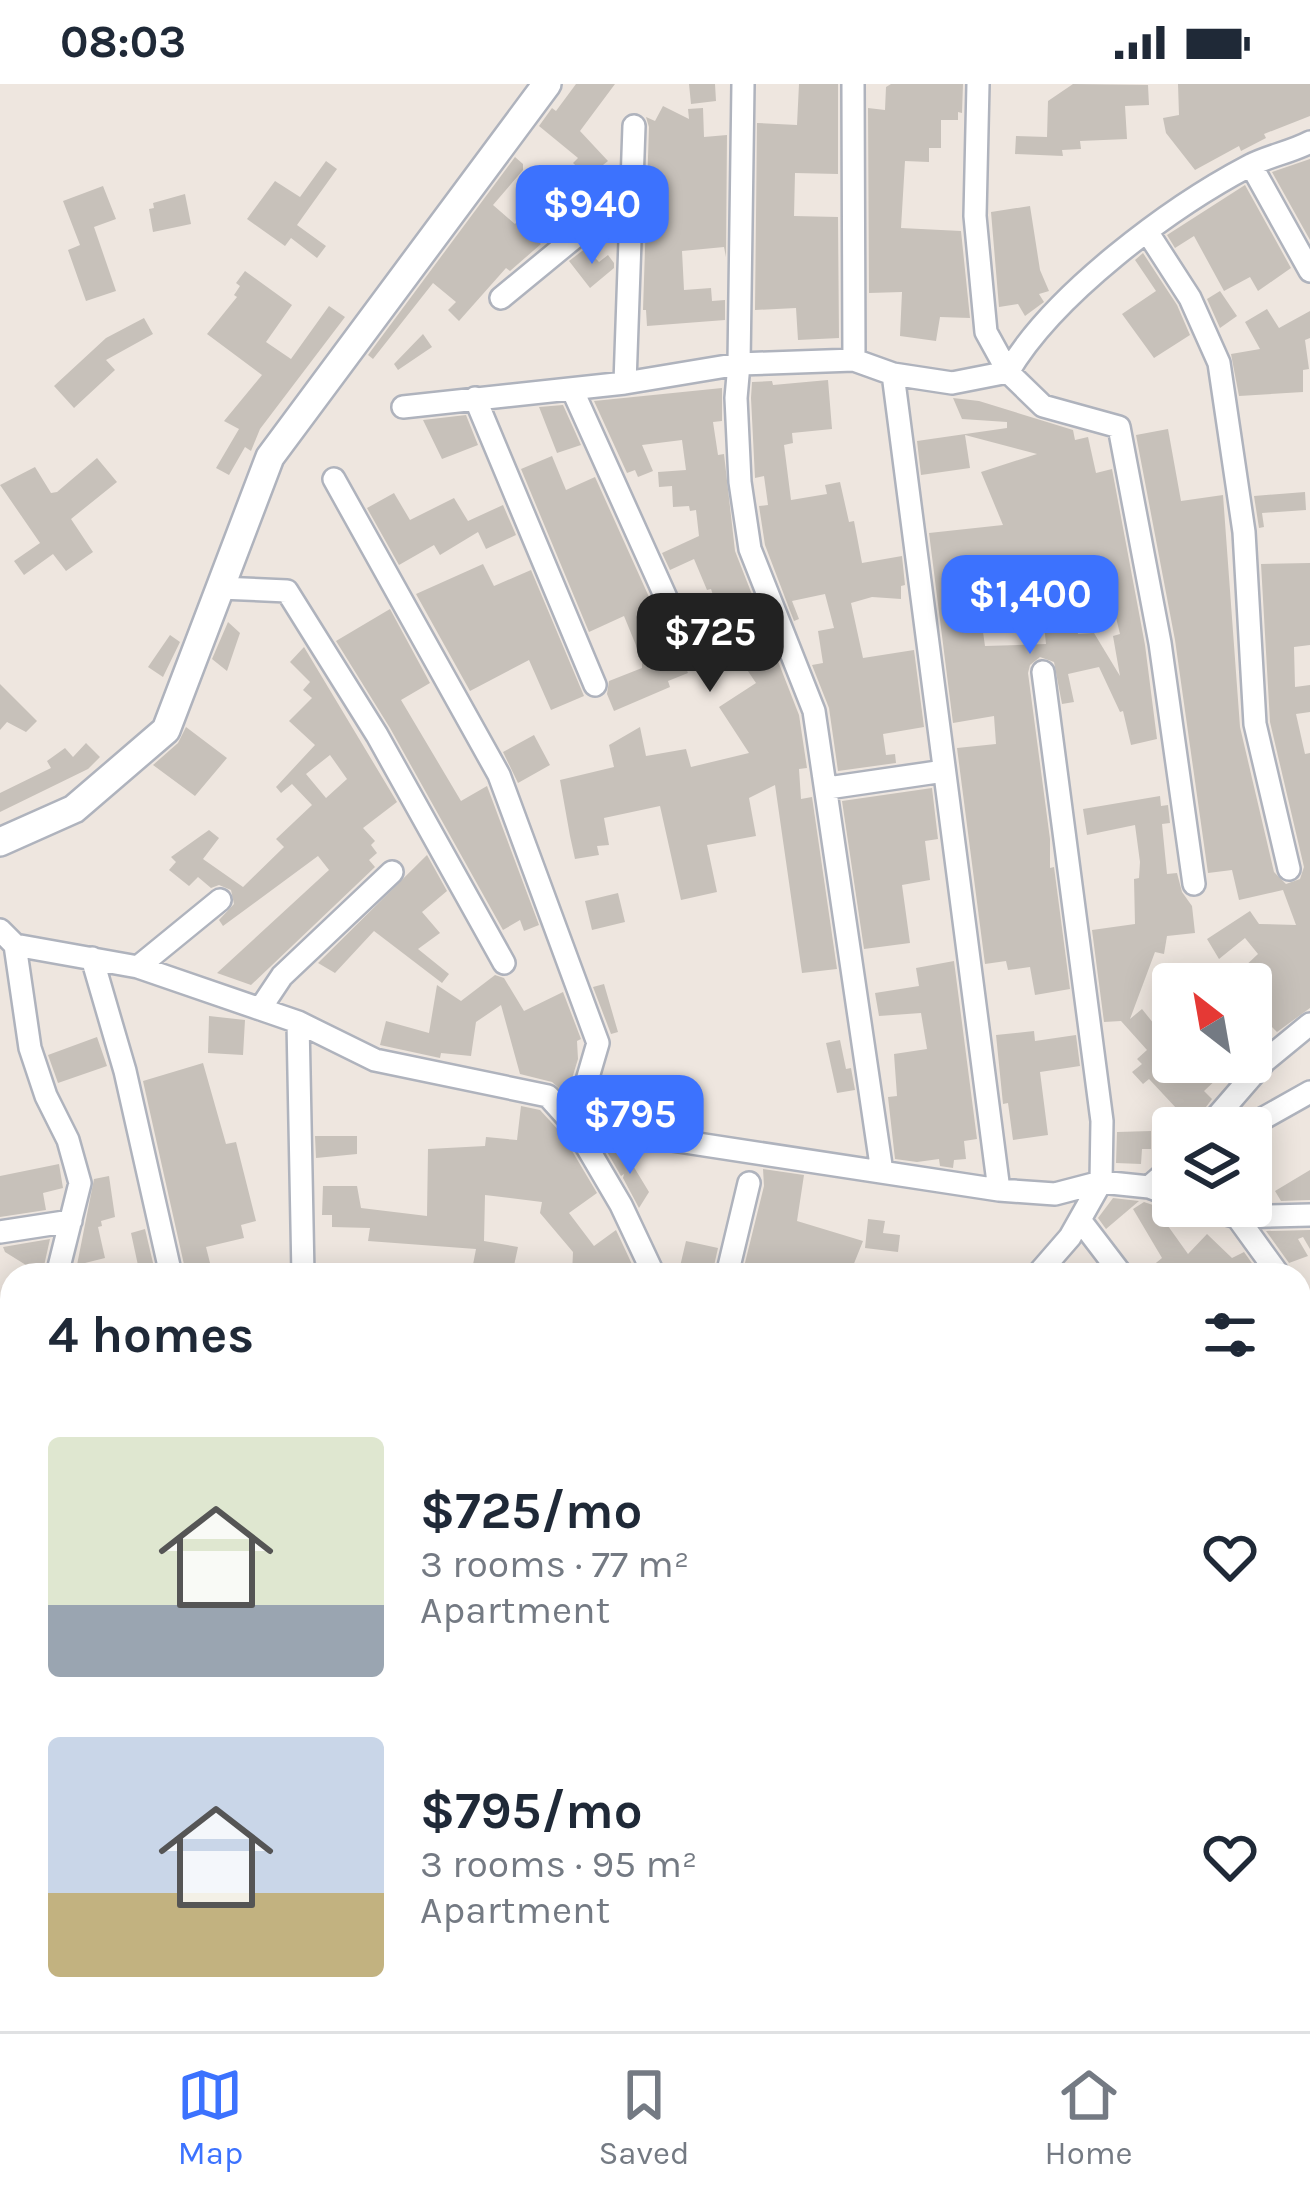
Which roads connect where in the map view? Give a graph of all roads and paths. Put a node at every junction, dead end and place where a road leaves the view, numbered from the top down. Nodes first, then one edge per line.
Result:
1 (547, 84) edge
2 (743, 84) edge
3 (854, 84) edge
4 (978, 84) edge
5 (634, 126) dead end
6 (1310, 142) edge
7 (1251, 165) junction
8 (632, 191) junction
9 (1148, 233) junction
10 (1310, 271) edge
11 (501, 298) dead end
12 (854, 360) junction
13 (740, 364) junction
14 (1008, 372) junction
15 (893, 374) junction
16 (625, 383) junction
17 (572, 389) junction
18 (476, 398) junction
19 (403, 406) dead end
20 (334, 479) dead end
21 (220, 588) junction
22 (686, 642) dead end
23 (1043, 672) dead end
24 (595, 685) dead end
25 (944, 771) junction
26 (828, 788) junction
27 (0, 842) edge
28 (1289, 869) dead end
29 (392, 872) dead end
30 (1194, 884) dead end
31 (220, 900) dead end
32 (8, 937) edge
33 (92, 958) junction
34 (504, 963) dead end
35 (138, 967) junction
36 (260, 1009) junction
37 (298, 1022) junction
38 (1310, 1024) edge
39 (1310, 1092) edge
40 (1226, 1107) edge
41 (1272, 1113) edge
42 (574, 1125) junction
43 (882, 1172) junction
44 (1152, 1178) edge
45 (1101, 1182) junction
46 (749, 1183) dead end
47 (999, 1190) junction
48 (1310, 1202) edge
49 (1272, 1207) edge
50 (1272, 1213) edge
51 (1310, 1215) edge
52 (1080, 1220) junction
53 (71, 1221) junction
54 (1253, 1227) edge
55 (0, 1232) edge
56 (60, 1263) edge
57 (168, 1263) edge
58 (302, 1263) edge
59 (648, 1263) edge
60 (730, 1263) edge
61 (1047, 1263) edge
62 (1113, 1263) edge
63 (1272, 1263) edge

1 - 21 street
2 - 13 street
3 - 12 street
4 - 14 street
5 - 8 street
6 - 7 street
7 - 9 street
7 - 10 street
8 - 11 street
8 - 16 street
9 - 14 street
9 - 28 street
12 - 13 street
12 - 15 street
13 - 16 street
13 - 26 street
14 - 15 street
14 - 30 street
15 - 25 street
16 - 17 street
17 - 18 street
17 - 22 street
18 - 19 street
18 - 24 street
20 - 42 street
21 - 27 street
21 - 34 street
23 - 45 street
25 - 26 street
25 - 47 street
26 - 43 street
29 - 36 street
31 - 35 street
32 - 33 street
32 - 53 street
33 - 35 street
33 - 57 street
35 - 36 street
36 - 37 street
37 - 42 street
37 - 58 street
38 - 40 street
39 - 41 street
42 - 43 street
42 - 59 street
43 - 47 street
44 - 45 street
45 - 47 street
45 - 52 street
46 - 60 street
48 - 49 street
50 - 51 street
52 - 61 street
52 - 62 street
53 - 55 street
53 - 56 street
54 - 63 street

